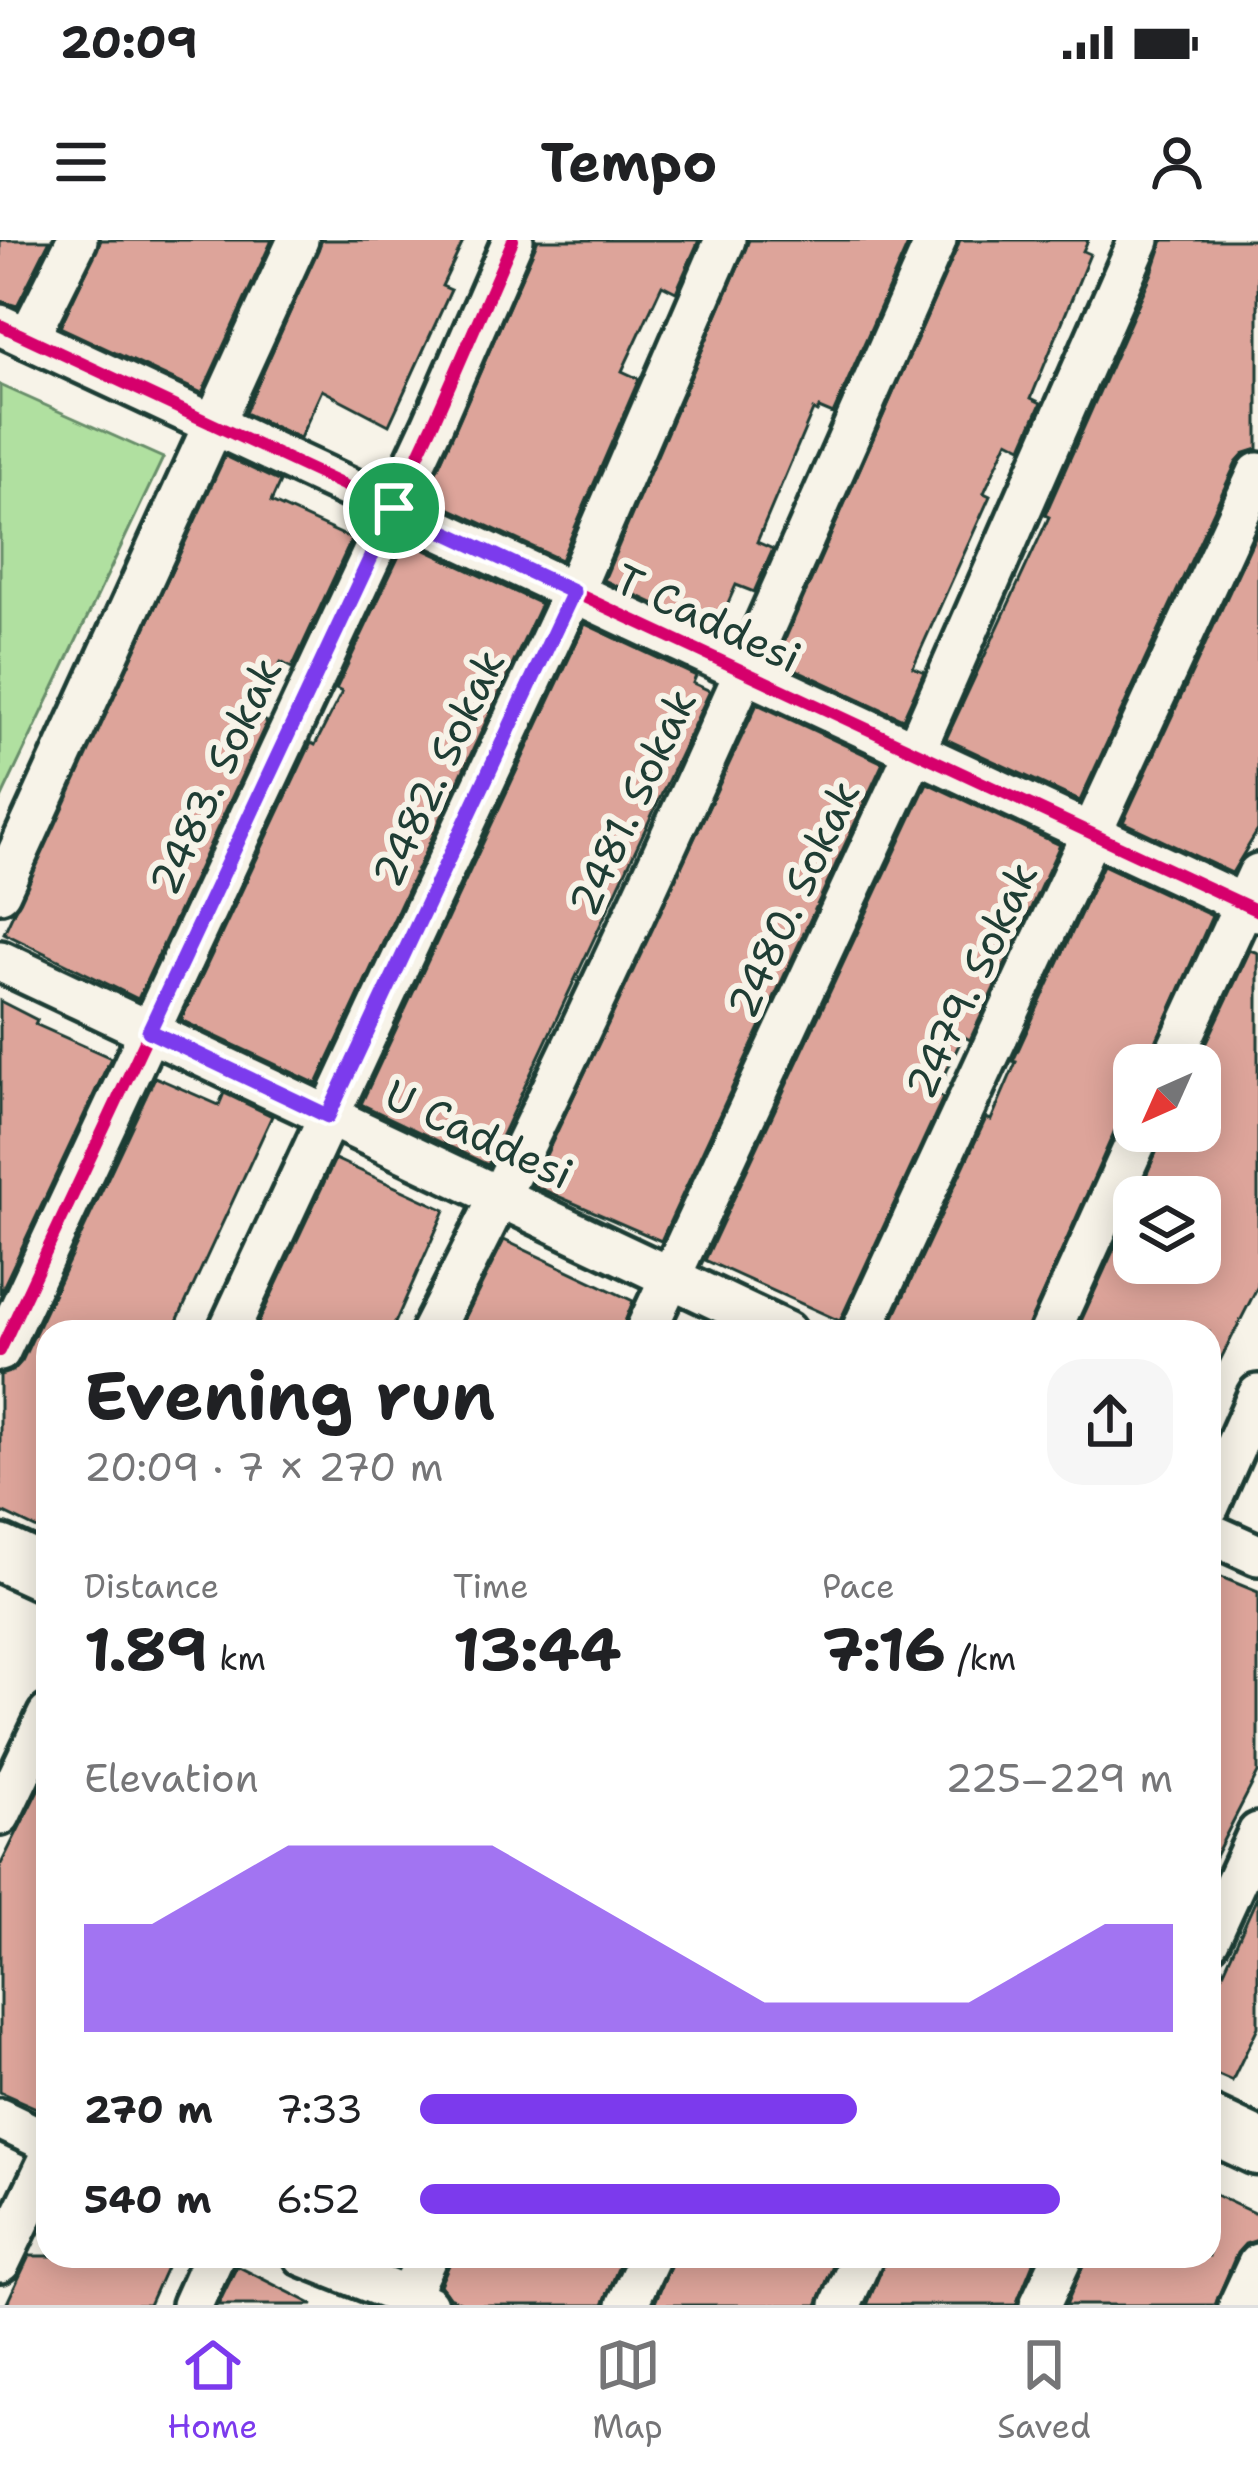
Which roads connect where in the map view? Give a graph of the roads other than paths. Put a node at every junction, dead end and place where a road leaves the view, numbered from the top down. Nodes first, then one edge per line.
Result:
1 (76, 240) edge
2 (298, 240) edge
3 (513, 240) edge
4 (725, 240) edge
5 (936, 240) edge
6 (1138, 240) edge
7 (14, 332) edge
8 (215, 425) junction
9 (1258, 473) edge
10 (394, 508) junction
11 (573, 592) junction
12 (745, 671) junction
13 (915, 751) junction
14 (1092, 833) junction
15 (0, 892) edge
16 (1253, 896) edge
17 (0, 961) edge
18 (149, 1031) junction
19 (1180, 1044) edge
20 (328, 1116) junction
21 (1131, 1152) edge
22 (501, 1198) junction
23 (670, 1278) junction
24 (233, 1320) edge
25 (437, 1320) edge
26 (651, 1320) edge
27 (760, 1320) edge
28 (867, 1320) edge
29 (1055, 1320) edge
30 (0, 1351) edge
31 (1258, 1395) edge
32 (1221, 1479) edge
33 (1221, 1538) edge
34 (0, 1553) edge
35 (1258, 1555) edge
36 (36, 1570) edge
37 (36, 1739) edge
38 (0, 1815) edge
39 (1258, 1833) edge
40 (1221, 1914) edge
41 (0, 2120) edge
42 (1221, 2130) edge
43 (36, 2136) edge
44 (1258, 2147) edge
45 (36, 2187) edge
46 (0, 2262) edge
47 (1258, 2264) edge
48 (209, 2268) edge
49 (332, 2268) edge
50 (423, 2268) edge
51 (644, 2268) edge
52 (858, 2268) edge
53 (1057, 2268) edge
54 (413, 2302) edge
55 (192, 2305) edge
56 (627, 2305) edge
57 (841, 2305) edge
58 (1040, 2305) edge
59 (1239, 2305) edge

1 - 7 street
2 - 8 street
3 - 10 street, 2483. Sokak
4 - 11 street, 2482. Sokak
5 - 12 street, 2481. Sokak
6 - 13 street, 2480. Sokak
7 - 8 street, T Caddesi
8 - 10 street, T Caddesi
8 - 15 street
9 - 14 street, 2479. Sokak
10 - 11 street, T Caddesi
10 - 18 street, 2483. Sokak
11 - 12 street, T Caddesi
11 - 20 street, 2482. Sokak
12 - 13 street, T Caddesi
12 - 22 street, 2481. Sokak
13 - 14 street, T Caddesi
13 - 23 street, 2480. Sokak
14 - 16 street, T Caddesi
14 - 28 street, 2479. Sokak
16 - 19 street
17 - 18 street, U Caddesi
18 - 20 street, U Caddesi
18 - 30 street, 2483. Sokak
20 - 22 street, U Caddesi
20 - 24 street, 2482. Sokak
21 - 29 street
22 - 23 street, U Caddesi
22 - 25 street, 2481. Sokak
23 - 26 street, 2480. Sokak
23 - 27 street, U Caddesi
31 - 32 street
33 - 35 street
34 - 36 main road
37 - 38 street
39 - 40 street
41 - 43 street
42 - 44 main road
45 - 46 street
47 - 59 street
48 - 55 street
49 - 54 street
50 - 54 street
51 - 56 street
52 - 57 street
53 - 58 street

